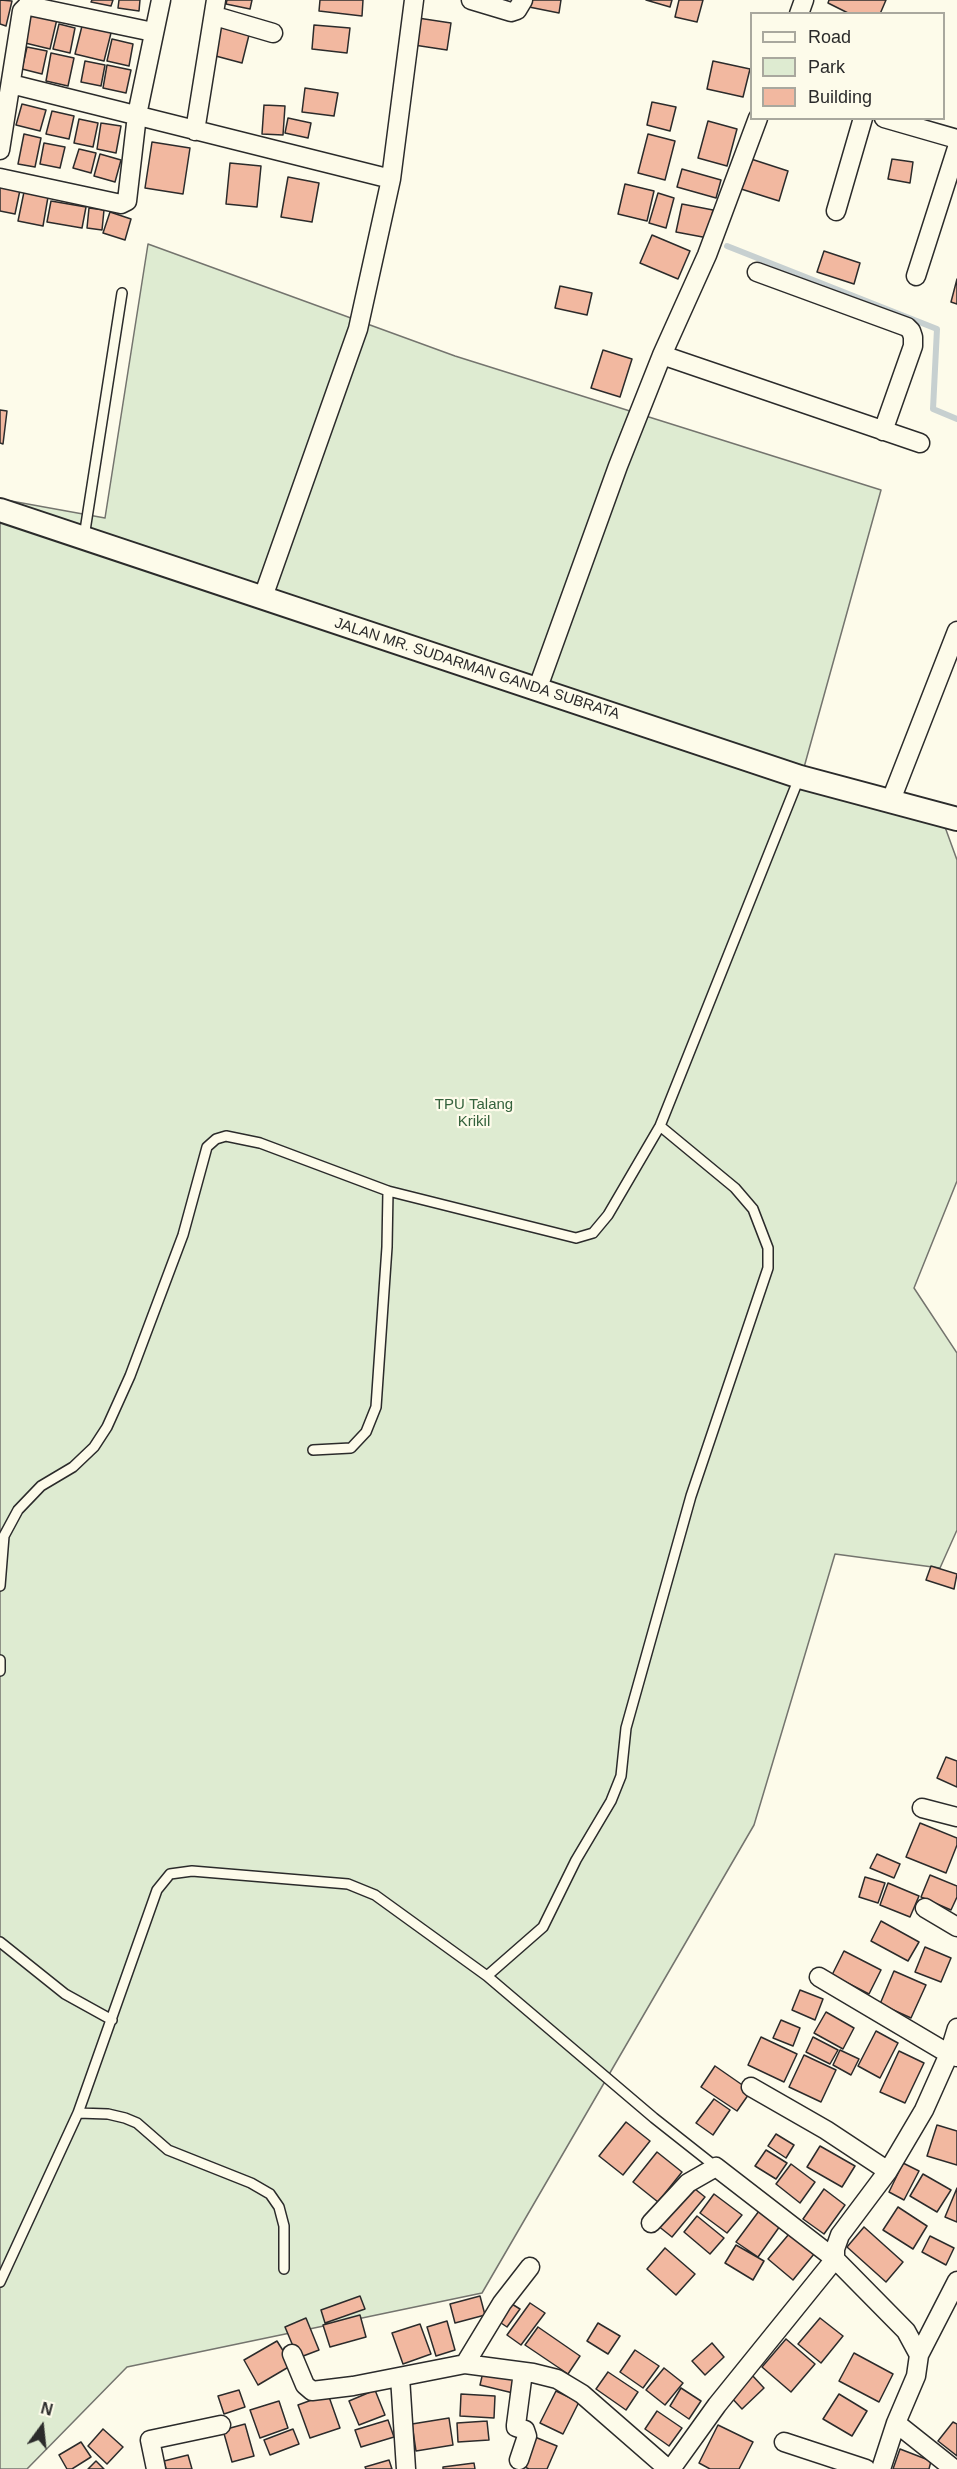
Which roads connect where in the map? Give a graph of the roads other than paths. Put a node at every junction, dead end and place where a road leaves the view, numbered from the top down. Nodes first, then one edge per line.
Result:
1 (161, 0) edge
2 (414, 0) edge
3 (471, 0) edge
4 (523, 0) edge
5 (216, 8) edge
6 (153, 32) junction
7 (273, 33) dead end
8 (11, 84) junction
9 (137, 115) junction
10 (757, 120) edge
11 (862, 120) edge
12 (891, 120) edge
13 (195, 131) junction
14 (957, 139) edge
15 (957, 148) edge
16 (0, 150) edge
17 (0, 178) edge
18 (391, 179) junction
19 (836, 211) dead end
20 (757, 272) dead end
21 (916, 276) dead end
22 (122, 293) dead end
23 (662, 355) junction
24 (883, 431) junction
25 (920, 443) dead end
26 (0, 510) edge
27 (84, 537) junction
28 (263, 597) junction
29 (957, 631) edge
30 (537, 690) junction
31 (800, 777) junction
32 (891, 800) junction
33 (955, 823) edge
34 (660, 1126) junction
35 (388, 1191) junction
36 (313, 1450) dead end
37 (0, 1586) edge
38 (0, 1660) edge
39 (0, 1671) edge
40 (922, 1808) dead end
41 (957, 1816) edge
42 (925, 1908) dead end
43 (957, 1926) edge
44 (0, 1942) edge
45 (487, 1976) junction
46 (819, 1977) dead end
47 (111, 2020) junction
48 (957, 2028) edge
49 (953, 2055) edge
50 (751, 2087) dead end
51 (78, 2113) junction
52 (716, 2167) junction
53 (888, 2171) junction
54 (651, 2223) dead end
55 (835, 2259) junction
56 (530, 2267) dead end
57 (284, 2269) dead end
58 (957, 2281) edge
59 (0, 2282) edge
60 (292, 2354) dead end
61 (919, 2355) junction
62 (465, 2364) junction
63 (523, 2372) junction
64 (400, 2377) junction
65 (896, 2423) junction
66 (221, 2425) dead end
67 (784, 2442) dead end
68 (519, 2460) dead end
69 (156, 2469) edge
70 (406, 2469) edge
71 (670, 2469) edge
72 (866, 2469) edge
73 (881, 2469) edge
74 (954, 2469) edge

1 - 6 street
2 - 18 street
3 - 4 street
5 - 7 street
5 - 13 street
6 - 8 street
6 - 9 street
8 - 9 street
8 - 16 street
9 - 13 street
9 - 17 street
10 - 23 street
11 - 19 street
12 - 14 street
13 - 18 street
15 - 21 street
18 - 28 street
20 - 24 street
22 - 27 lane
23 - 24 street
23 - 30 street
24 - 25 street
26 - 27 street, JALAN MR. SUDARMAN GANDA SUBRATA
27 - 28 street, JALAN MR. SUDARMAN GANDA SUBRATA
28 - 30 street, JALAN MR. SUDARMAN GANDA SUBRATA
29 - 32 street
30 - 31 street, JALAN MR. SUDARMAN GANDA SUBRATA
31 - 32 street, JALAN MR. SUDARMAN GANDA SUBRATA
31 - 34 lane
32 - 33 street, JALAN MR. SUDARMAN GANDA SUBRATA
34 - 35 lane
34 - 45 lane
35 - 36 lane
35 - 37 lane
38 - 39 lane
40 - 41 street
42 - 43 street
44 - 47 lane
45 - 47 lane
45 - 52 lane
46 - 49 street
47 - 51 lane
48 - 49 street
49 - 53 street
50 - 53 street
51 - 57 lane
51 - 59 lane
52 - 54 street
52 - 55 street
53 - 55 street
55 - 61 street
55 - 71 street
56 - 62 street
58 - 61 street
60 - 64 street
61 - 65 street
62 - 63 street
62 - 64 street
63 - 68 street
63 - 71 street
64 - 70 street
65 - 73 street
65 - 74 street
66 - 69 street
67 - 72 street

